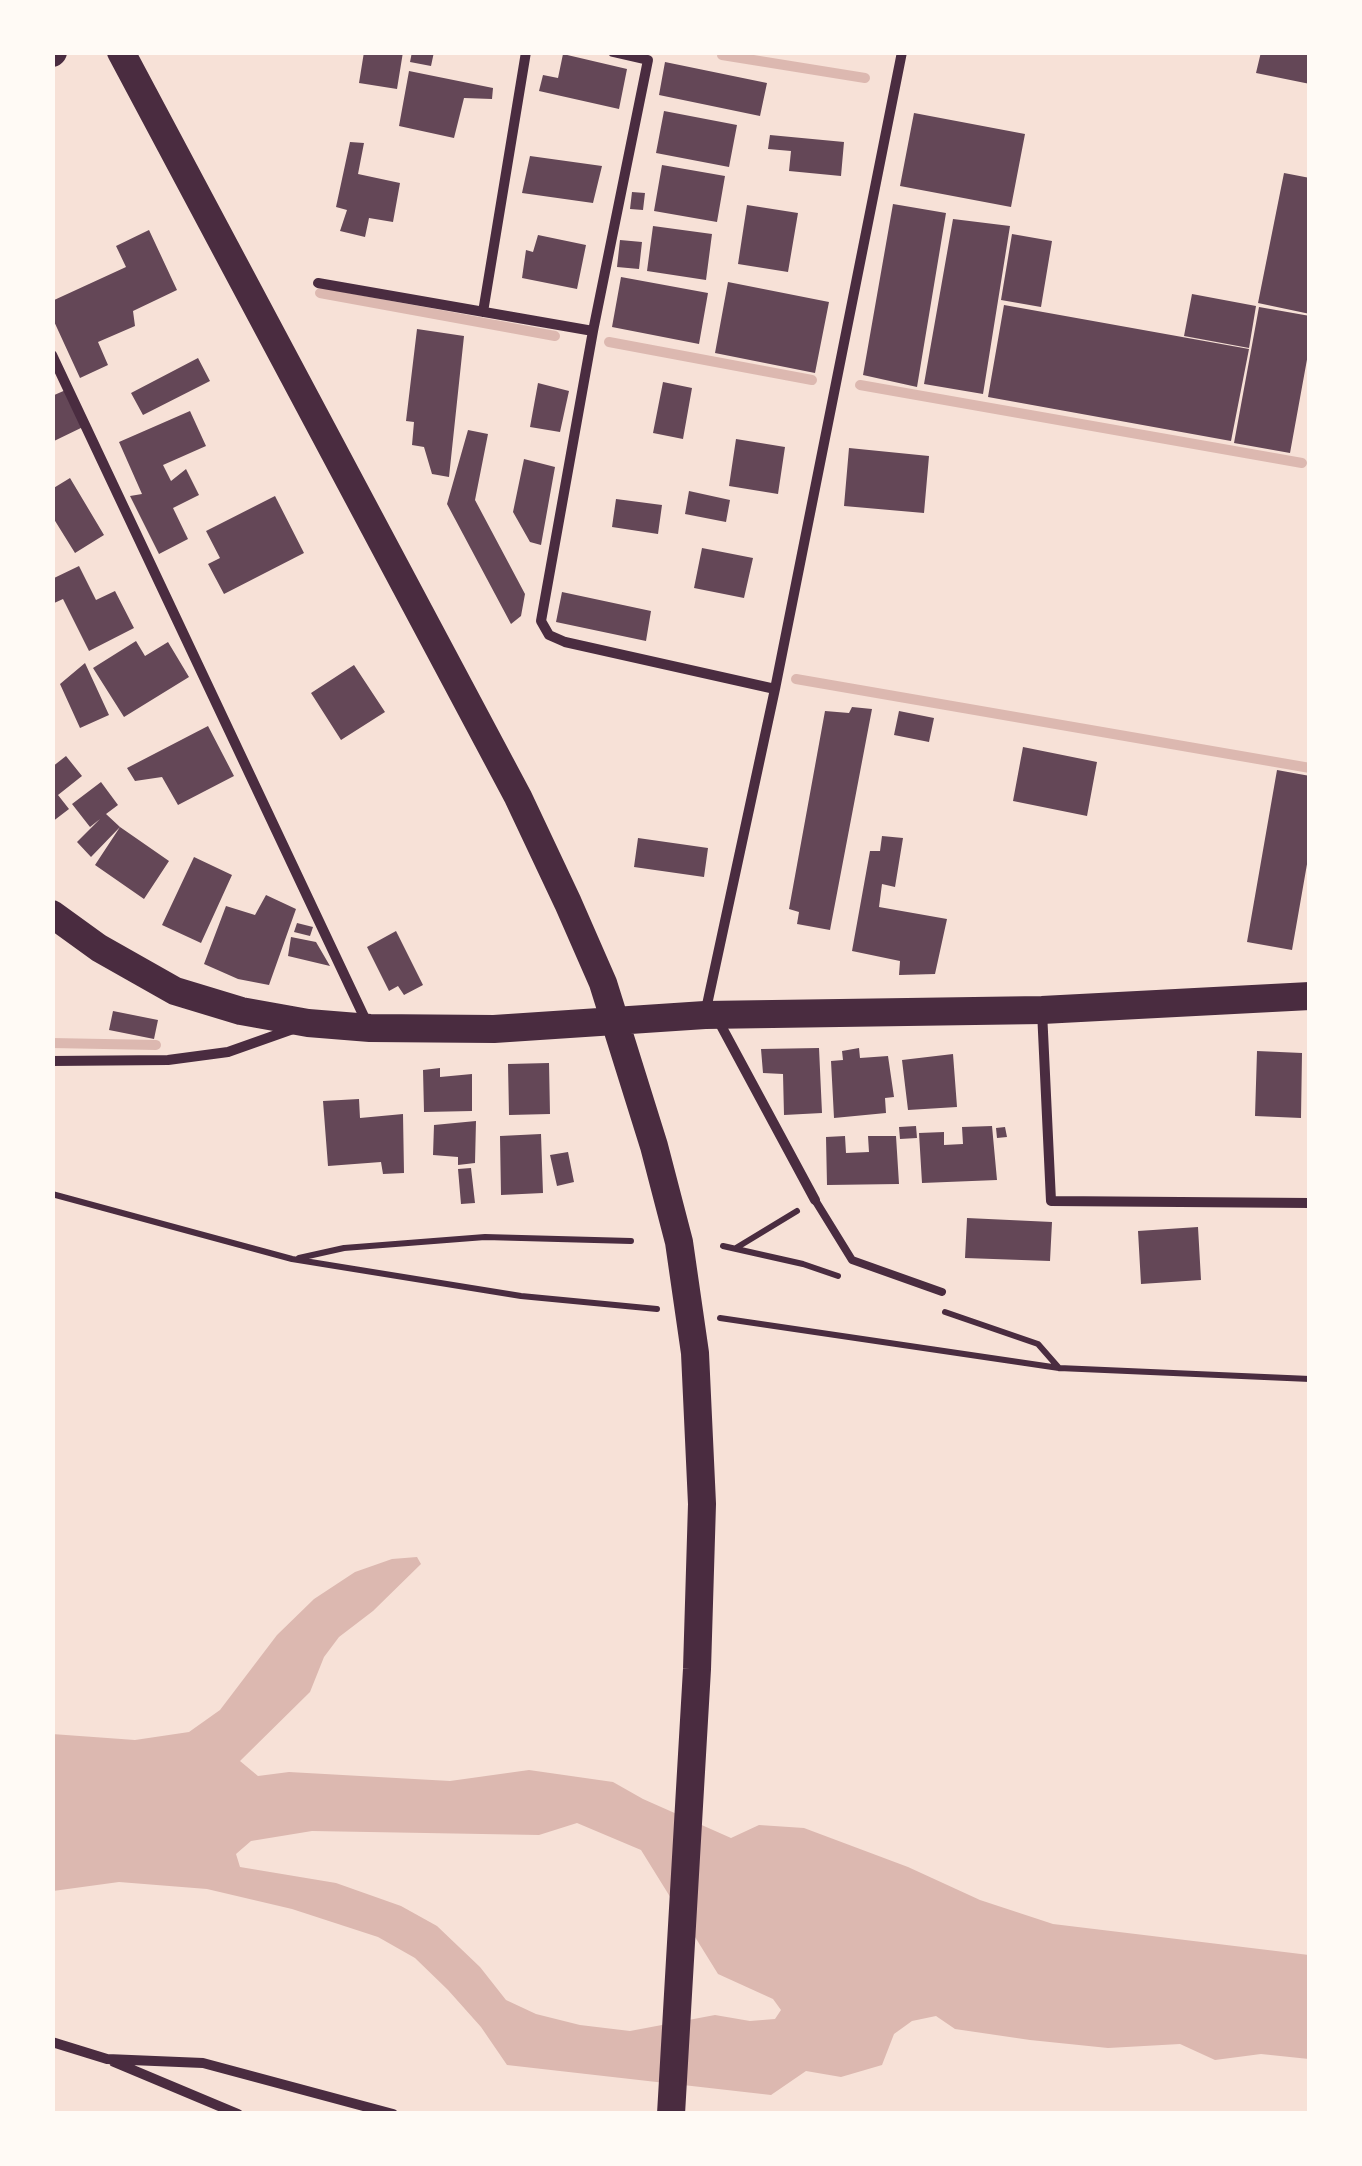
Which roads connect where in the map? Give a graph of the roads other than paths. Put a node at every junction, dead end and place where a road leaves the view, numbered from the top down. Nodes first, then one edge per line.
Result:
1 (121, 52) edge
2 (526, 52) edge
3 (613, 52) edge
4 (902, 52) edge
5 (318, 283) dead end
6 (482, 312) junction
7 (593, 331) junction
8 (52, 356) edge
9 (774, 689) junction
10 (52, 914) edge
11 (1310, 996) edge
12 (1042, 1010) junction
13 (710, 1015) junction
14 (308, 1024) junction
15 (370, 1028) junction
16 (52, 1061) edge
17 (815, 1200) joint
18 (1310, 1203) edge
19 (942, 1292) dead end
20 (52, 2042) edge
21 (107, 2058) junction
22 (238, 2114) edge
23 (393, 2114) edge
24 (672, 2114) edge

1 - 24 highway
2 - 6 street
3 - 7 street
4 - 9 street
5 - 6 street
6 - 7 street
7 - 9 street
8 - 15 street
9 - 13 street
10 - 14 highway
11 - 12 highway
12 - 13 highway
12 - 18 street
13 - 15 highway
13 - 17 street
14 - 15 highway
14 - 16 street
17 - 19 lane
20 - 21 street
21 - 22 street
21 - 23 street

